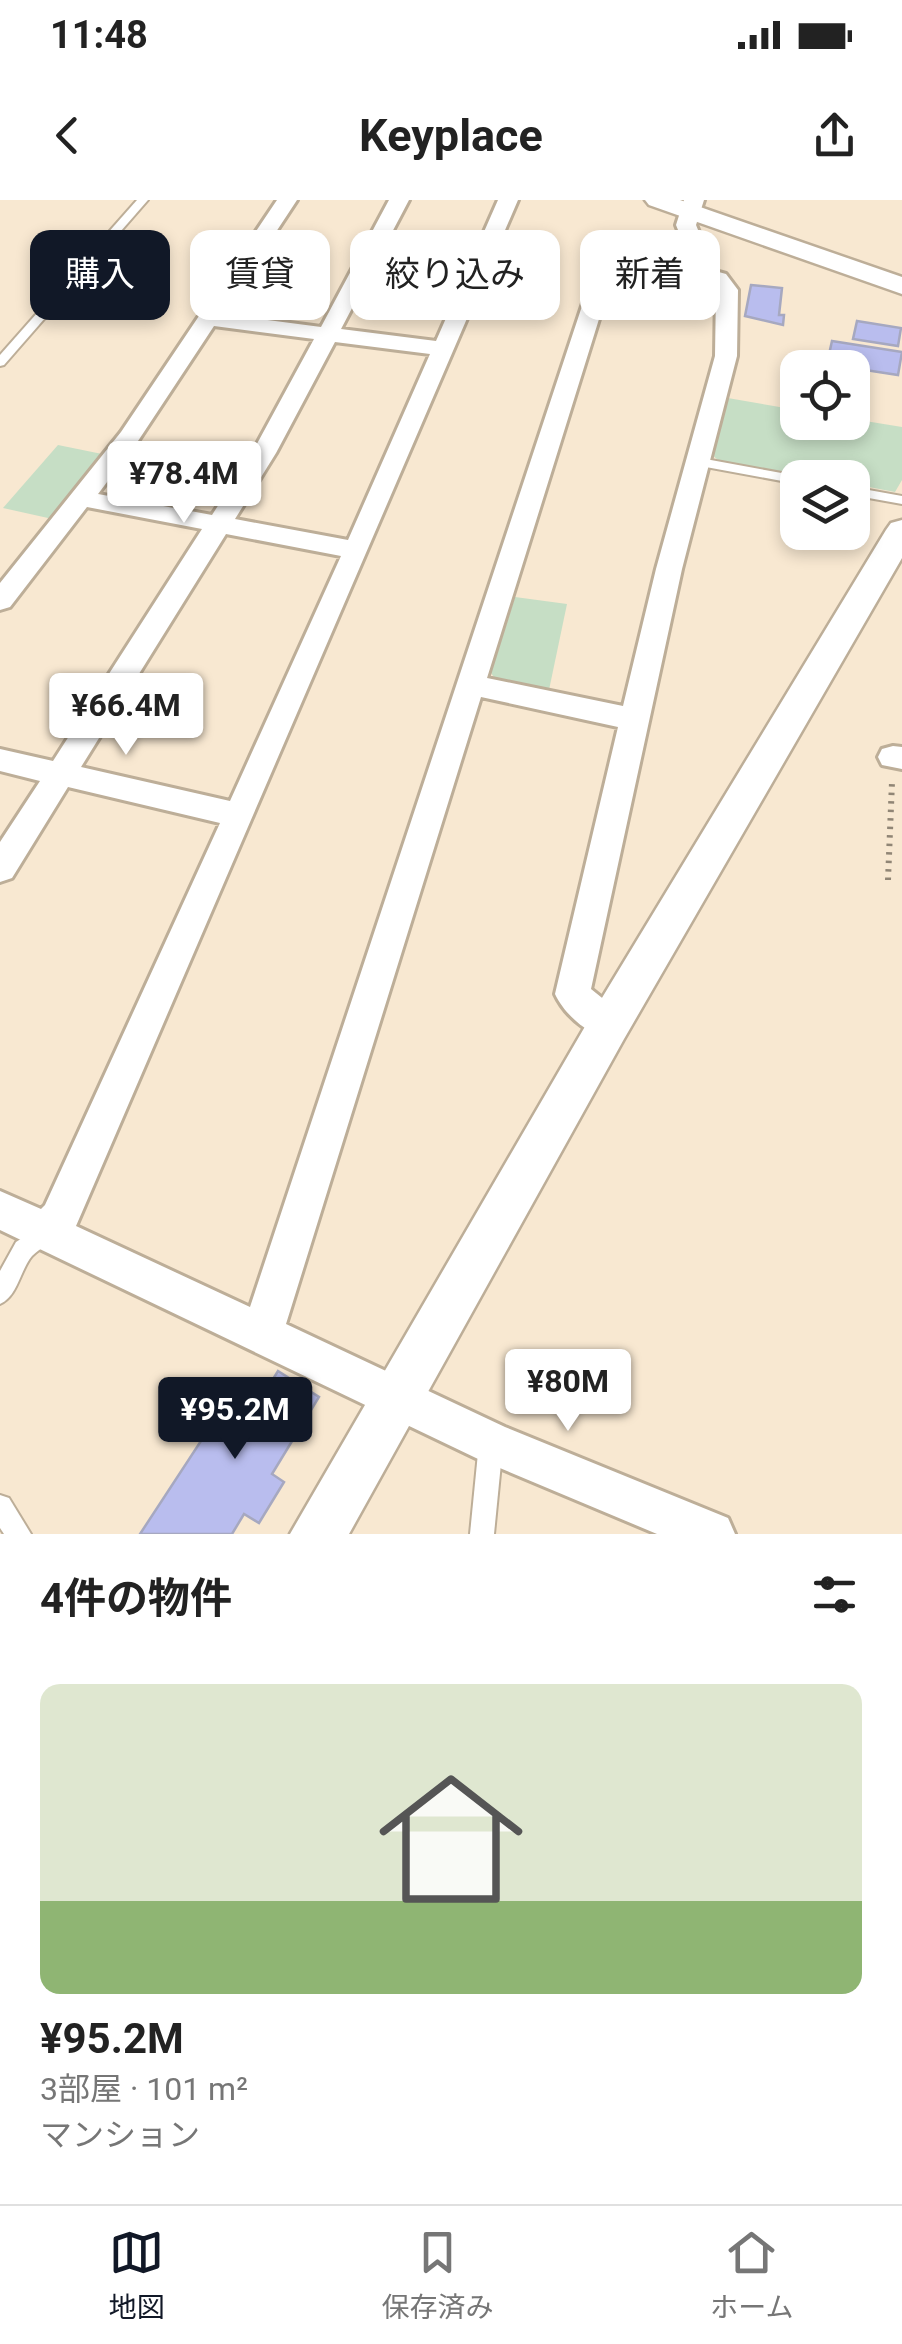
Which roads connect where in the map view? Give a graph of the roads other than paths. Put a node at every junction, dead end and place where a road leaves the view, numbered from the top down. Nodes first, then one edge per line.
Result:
1 (143, 200) edge
2 (286, 200) edge
3 (398, 200) edge
4 (508, 200) edge
5 (658, 200) edge
6 (692, 206) edge
7 (267, 230) edge
8 (688, 230) edge
9 (720, 280) edge
10 (902, 286) edge
11 (209, 320) edge
12 (218, 320) edge
13 (588, 320) edge
14 (328, 333) junction
15 (445, 349) junction
16 (0, 362) edge
17 (700, 462) junction
18 (780, 477) edge
19 (870, 494) edge
20 (84, 499) junction
21 (902, 500) edge
22 (218, 524) junction
23 (902, 530) edge
24 (358, 550) junction
25 (0, 601) edge
26 (470, 684) junction
27 (633, 719) junction
28 (0, 760) edge
29 (60, 774) junction
30 (239, 815) junction
31 (0, 868) edge
32 (609, 1025) junction
33 (0, 1210) edge
34 (46, 1233) junction
35 (0, 1294) edge
36 (262, 1334) junction
37 (396, 1400) junction
38 (492, 1443) junction
39 (0, 1507) edge
40 (19, 1534) edge
41 (318, 1534) edge
42 (482, 1534) edge
43 (712, 1534) edge

1 - 16 lane
2 - 7 street
3 - 14 street
4 - 15 street
5 - 6 street
6 - 8 street
6 - 10 street
9 - 17 street
11 - 20 street
12 - 14 street
13 - 26 street
14 - 15 street
14 - 22 street
15 - 24 street
17 - 18 lane
17 - 27 street
19 - 21 lane
20 - 22 street
20 - 25 street
22 - 24 street
22 - 29 street
23 - 32 street
24 - 30 street
26 - 27 street
26 - 36 street
27 - 32 street
28 - 29 street
29 - 30 street
29 - 31 street
30 - 34 street
32 - 37 street
33 - 34 street
34 - 35 lane
34 - 36 street
36 - 37 street
37 - 38 street
37 - 41 street
38 - 42 lane
38 - 43 street
39 - 40 lane

